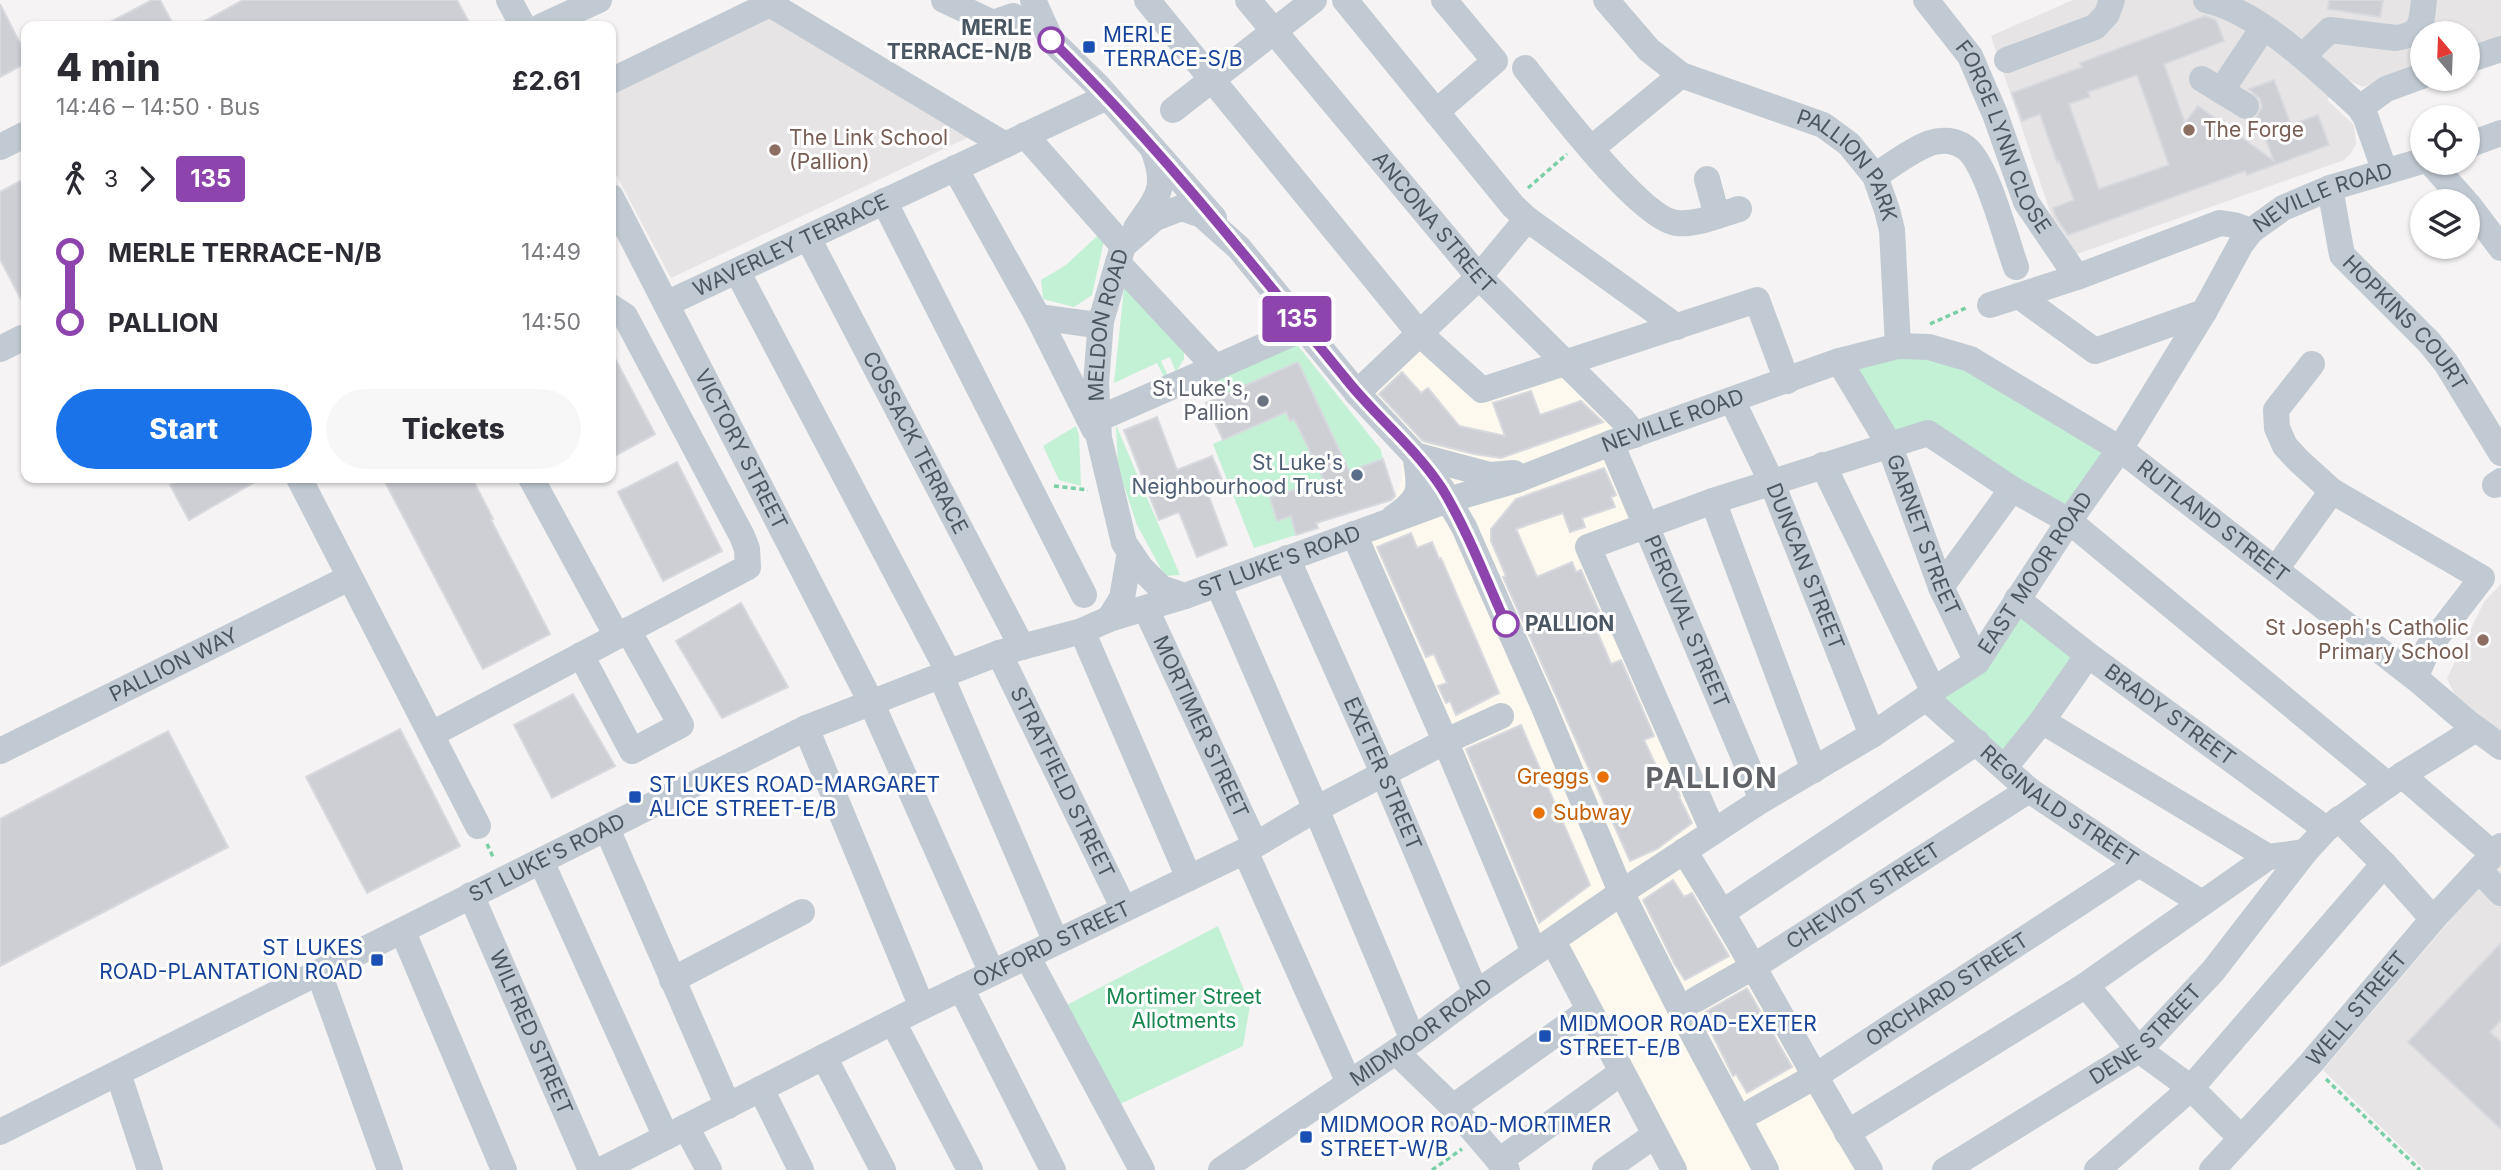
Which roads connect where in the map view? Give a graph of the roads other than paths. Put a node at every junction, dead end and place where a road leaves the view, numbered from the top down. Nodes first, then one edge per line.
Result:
1 (509, 0) edge
2 (599, 0) edge
3 (944, 0) edge
4 (990, 0) edge
5 (1147, 0) edge
6 (1248, 0) edge
7 (1314, 0) edge
8 (1345, 0) edge
9 (1444, 0) edge
10 (1606, 0) edge
11 (1926, 0) edge
12 (2112, 0) edge
13 (2424, 0) edge
14 (2212, 1) edge
15 (1023, 8) edge
16 (520, 21) edge
17 (553, 21) edge
18 (2263, 28) junction
19 (1274, 32) junction
20 (2501, 49) edge
21 (2303, 56) junction
22 (2480, 57) edge
23 (2007, 60) dead end
24 (1525, 68) dead end
25 (1681, 75) junction
26 (616, 79) edge
27 (1212, 80) junction
28 (2410, 80) edge
29 (1107, 97) junction
30 (2246, 106) dead end
31 (2360, 108) junction
32 (1173, 110) dead end
33 (1436, 112) junction
34 (2501, 133) edge
35 (21, 136) edge
36 (1015, 140) junction
37 (2480, 141) edge
38 (1588, 144) junction
39 (0, 146) edge
40 (1153, 147) junction
41 (2410, 165) edge
42 (955, 168) junction
43 (2385, 172) junction
44 (2444, 175) edge
45 (1875, 176) junction
46 (1707, 180) dead end
47 (2330, 188) junction
48 (2458, 189) edge
49 (884, 201) junction
50 (616, 207) edge
51 (2480, 211) edge
52 (1520, 212) junction
53 (2251, 231) junction
54 (808, 238) junction
55 (2501, 247) edge
56 (1239, 248) junction
57 (1120, 255) junction
58 (2016, 267) dead end
59 (737, 271) junction
60 (1479, 277) junction
61 (2077, 277) junction
62 (2019, 296) junction
63 (666, 304) junction
64 (1990, 305) road end
65 (616, 310) edge
66 (2203, 312) junction
67 (1038, 317) junction
68 (1101, 321) junction
69 (1677, 327) junction
70 (1305, 328) junction
71 (1420, 334) junction
72 (1905, 346) junction
73 (1839, 361) junction
74 (1564, 364) junction
75 (2312, 364) dead end
76 (1215, 367) junction
77 (1787, 380) junction
78 (1357, 393) junction
79 (1732, 400) junction
80 (1098, 428) junction
81 (1623, 439) junction
82 (1889, 444) junction
83 (2120, 449) junction
84 (2501, 453) edge
85 (1415, 455) junction
86 (1822, 465) junction
87 (1544, 470) junction
88 (302, 483) edge
89 (534, 483) edge
90 (1772, 483) junction
91 (1504, 485) junction
92 (2012, 489) junction
93 (2332, 491) junction
94 (1448, 500) junction
95 (1713, 501) junction
96 (2069, 521) junction
97 (1386, 523) junction
98 (1647, 526) junction
99 (1353, 534) junction
100 (1470, 544) junction
101 (1130, 552) junction
102 (1287, 558) junction
103 (2276, 569) junction
104 (349, 578) junction
105 (1218, 584) junction
106 (1941, 587) junction
107 (1084, 595) dead end
108 (1185, 596) junction
109 (2017, 599) junction
110 (1146, 609) junction
111 (1109, 619) junction
112 (1082, 631) junction
113 (623, 633) junction
114 (1010, 650) junction
115 (581, 655) junction
116 (2088, 655) junction
117 (1977, 662) junction
118 (2420, 667) dead end
119 (945, 674) junction
120 (1929, 694) junction
121 (871, 702) junction
122 (1501, 716) dead end
123 (2042, 721) junction
124 (806, 728) junction
125 (2476, 729) junction
126 (432, 734) junction
127 (1872, 735) junction
128 (1446, 741) junction
129 (1977, 742) junction
130 (2501, 747) edge
131 (0, 751) edge
132 (2005, 767) junction
133 (1814, 770) junction
134 (1384, 775) junction
135 (2395, 780) junction
136 (2029, 790) junction
137 (1762, 800) junction
138 (1316, 808) junction
139 (2333, 824) junction
140 (478, 826) road end
141 (607, 829) junction
142 (1713, 831) junction
143 (1250, 848) junction
144 (1684, 850) junction
145 (2305, 852) junction
146 (2268, 857) junction
147 (2491, 857) edge
148 (541, 862) junction
149 (2139, 864) junction
150 (2384, 864) junction
151 (1189, 878) junction
152 (1621, 892) junction
153 (471, 895) junction
154 (2498, 899) edge
155 (2202, 903) junction
156 (1124, 909) junction
157 (802, 912) dead end
158 (1723, 912) junction
159 (2433, 919) junction
160 (403, 932) junction
161 (1056, 942) junction
162 (1544, 946) junction
163 (1027, 956) junction
164 (1753, 967) junction
165 (319, 973) junction
166 (992, 973) junction
167 (672, 980) junction
168 (2087, 985) junction
169 (961, 988) junction
170 (1476, 993) junction
171 (1695, 1000) dead end
172 (922, 1007) junction
173 (1589, 1010) junction
174 (893, 1022) junction
175 (1404, 1046) junction
176 (2139, 1050) junction
177 (824, 1057) junction
178 (1622, 1072) junction
179 (118, 1073) junction
180 (1814, 1077) junction
181 (1349, 1083) junction
182 (2191, 1088) junction
183 (761, 1089) junction
184 (728, 1106) junction
185 (1453, 1107) junction
186 (1753, 1111) dead end
187 (0, 1132) edge
188 (676, 1132) junction
189 (1847, 1133) junction
190 (1655, 1135) junction
191 (2241, 1138) junction
192 (1503, 1166) edge
193 (605, 1169) edge
194 (150, 1170) edge
195 (390, 1170) edge
196 (504, 1170) edge
197 (709, 1170) edge
198 (801, 1170) edge
199 (883, 1170) edge
200 (970, 1170) edge
201 (1053, 1170) edge
202 (1142, 1170) edge
203 (1221, 1170) edge
204 (1605, 1170) edge
205 (1674, 1170) edge
206 (1766, 1170) edge
207 (1870, 1170) edge
208 (1945, 1170) edge
209 (2097, 1170) edge
210 (2212, 1170) edge

1 - 16 street
2 - 17 street
3 - 15 street
4 - 15 street
5 - 27 street
6 - 19 street, ANCONA STREET
7 - 19 street
8 - 33 street
9 - 33 street
10 - 25 street, PALLION PARK
11 - 61 street, FORGE LYNN CLOSE
12 - 23 street
13 - 21 street
14 - 18 street
15 - 29 street
18 - 21 street
18 - 30 street
19 - 27 street
19 - 60 street, ANCONA STREET
20 - 22 street
21 - 31 street
24 - 38 street
25 - 38 street
25 - 45 street, PALLION PARK
26 - 36 street
27 - 32 street
27 - 71 street
28 - 31 street
29 - 36 street, WAVERLEY TERRACE
29 - 40 street
31 - 43 street
33 - 52 street
34 - 37 street
35 - 39 street
36 - 42 street, WAVERLEY TERRACE
36 - 57 street
38 - 46 street
40 - 56 street
40 - 57 street
41 - 43 street, NEVILLE ROAD
42 - 49 street, WAVERLEY TERRACE
42 - 67 street
43 - 47 street, NEVILLE ROAD
44 - 48 street
45 - 58 street
45 - 72 street, PALLION PARK
47 - 53 street, NEVILLE ROAD
47 - 84 street, HOPKINS COURT
49 - 54 street, WAVERLEY TERRACE
49 - 107 street
50 - 63 street, VICTORY STREET
51 - 55 street
52 - 60 street
52 - 69 street
53 - 61 street, NEVILLE ROAD
53 - 66 street, EAST MOOR ROAD
54 - 59 street, WAVERLEY TERRACE
54 - 114 street, COSSACK TERRACE
56 - 57 street, MELDON ROAD
56 - 70 street, MELDON ROAD
57 - 68 street, MELDON ROAD
57 - 76 street
59 - 63 street, WAVERLEY TERRACE
59 - 119 street
60 - 71 street
60 - 74 street, ANCONA STREET
61 - 62 street, NEVILLE ROAD
62 - 64 street, NEVILLE ROAD
62 - 66 street
63 - 121 street, VICTORY STREET
65 - 113 street
66 - 83 street, EAST MOOR ROAD
67 - 68 street
67 - 80 street
68 - 80 street, MELDON ROAD
69 - 74 street
69 - 77 street
70 - 76 street
70 - 78 street, MELDON ROAD
71 - 74 street
71 - 78 street
72 - 73 street, NEVILLE ROAD
72 - 83 street, RUTLAND STREET
73 - 77 street, NEVILLE ROAD
73 - 82 street, GARNET STREET
74 - 81 street, ANCONA STREET
75 - 93 street
76 - 80 street
77 - 79 street, NEVILLE ROAD
78 - 85 street, MELDON ROAD
79 - 81 street, NEVILLE ROAD
79 - 90 street, DUNCAN STREET
80 - 101 street, MELDON ROAD
81 - 87 street, NEVILLE ROAD
81 - 98 street, PERCIVAL STREET
82 - 86 street
82 - 92 street
82 - 106 street, GARNET STREET
83 - 96 street, EAST MOOR ROAD
83 - 103 street, RUTLAND STREET
85 - 87 street
85 - 94 street, MELDON ROAD
85 - 97 street
86 - 90 street
86 - 120 street
87 - 91 street, NEVILLE ROAD
88 - 104 street
89 - 113 street
90 - 95 street
90 - 127 street, DUNCAN STREET
91 - 94 street, NEVILLE ROAD
91 - 100 street
92 - 96 street
92 - 106 street
93 - 103 street
93 - 118 street
94 - 97 street, ST LUKE'S ROAD
94 - 100 street, MELDON ROAD
95 - 98 street
95 - 133 street
96 - 109 street, EAST MOOR ROAD
96 - 135 street
97 - 99 street, ST LUKE'S ROAD
97 - 100 street
98 - 137 street, PERCIVAL STREET
98 - 142 street
99 - 102 street, ST LUKE'S ROAD
99 - 128 street
100 - 152 street, MELDON ROAD
101 - 108 street, MELDON ROAD
101 - 111 street
102 - 105 street, ST LUKE'S ROAD
102 - 134 street, EXETER STREET
103 - 125 street, RUTLAND STREET
104 - 126 street
104 - 131 street, PALLION WAY
105 - 108 street, ST LUKE'S ROAD
105 - 138 street
106 - 117 street, GARNET STREET
108 - 110 street, ST LUKE'S ROAD
109 - 116 street, BRADY STREET
109 - 117 street, EAST MOOR ROAD
110 - 111 street, ST LUKE'S ROAD
110 - 143 street, MORTIMER STREET
111 - 112 street, ST LUKE'S ROAD
112 - 114 street, ST LUKE'S ROAD
112 - 151 street
113 - 115 street
113 - 115 street
114 - 119 street, ST LUKE'S ROAD
114 - 156 street, STRATFIELD STREET
115 - 126 street
116 - 123 street
116 - 139 street, BRADY STREET
117 - 120 street, EAST MOOR ROAD
119 - 121 street, ST LUKE'S ROAD
119 - 161 street
120 - 127 street, EAST MOOR ROAD
120 - 129 street, REGINALD STREET
121 - 124 street, ST LUKE'S ROAD
121 - 166 street, VICTORY STREET
122 - 128 street, OXFORD STREET
123 - 132 street
123 - 146 street
124 - 141 street, ST LUKE'S ROAD
124 - 172 street
125 - 130 street, RUTLAND STREET
125 - 135 street, DENE STREET
126 - 140 street
127 - 133 street, EAST MOOR ROAD
128 - 134 street, OXFORD STREET
128 - 162 street
129 - 132 street, REGINALD STREET
129 - 158 street
132 - 136 street, REGINALD STREET
133 - 137 street, EAST MOOR ROAD
134 - 138 street, OXFORD STREET
134 - 170 street, EXETER STREET
135 - 139 street, DENE STREET
135 - 147 street
136 - 149 street, REGINALD STREET
136 - 164 street, CHEVIOT STREET
137 - 142 street, EAST MOOR ROAD
138 - 143 street, OXFORD STREET
138 - 175 street
139 - 145 street, DENE STREET
139 - 150 street, BRADY STREET
141 - 148 street, ST LUKE'S ROAD
141 - 167 street
142 - 144 street, EAST MOOR ROAD
143 - 151 street, OXFORD STREET
143 - 181 street, MORTIMER STREET
144 - 152 street, EAST MOOR ROAD
144 - 158 street
145 - 146 street
145 - 176 street, DENE STREET
146 - 155 street
147 - 154 street
147 - 159 street, WELL STREET
148 - 153 street, ST LUKE'S ROAD
148 - 188 street
149 - 155 street, REGINALD STREET
149 - 180 street, ORCHARD STREET
150 - 159 street, BRADY STREET
150 - 182 street
151 - 156 street, OXFORD STREET
152 - 162 street, MIDMOOR ROAD
152 - 206 street, MELDON ROAD
153 - 160 street, ST LUKE'S ROAD
153 - 193 street, WILFRED STREET
155 - 168 street
156 - 161 street, OXFORD STREET
157 - 167 street
158 - 164 street
159 - 191 street, WELL STREET
160 - 165 street, ST LUKE'S ROAD
160 - 196 street
161 - 163 street, OXFORD STREET
162 - 170 street, MIDMOOR ROAD
162 - 173 street
163 - 166 street, OXFORD STREET
163 - 202 street
164 - 171 street, CHEVIOT STREET
164 - 180 street
165 - 179 street, ST LUKE'S ROAD
165 - 195 street
166 - 169 street, OXFORD STREET
167 - 184 street
168 - 176 street
168 - 189 street
169 - 172 street, OXFORD STREET
169 - 201 street
170 - 175 street, MIDMOOR ROAD
172 - 174 street, OXFORD STREET
173 - 178 street
173 - 185 street
174 - 177 street, OXFORD STREET
174 - 200 street
175 - 181 street, MIDMOOR ROAD
175 - 185 street
176 - 182 street
176 - 208 street, DENE STREET
177 - 183 street, OXFORD STREET
177 - 199 street
178 - 190 street
178 - 192 street
179 - 187 street, ST LUKE'S ROAD
179 - 194 street
180 - 186 street, ORCHARD STREET
180 - 189 street
181 - 203 street, MIDMOOR ROAD
182 - 191 street
182 - 209 street
183 - 184 street, OXFORD STREET
183 - 198 street
184 - 188 street, OXFORD STREET
185 - 192 street
188 - 193 street, OXFORD STREET
188 - 197 street
189 - 207 street
190 - 204 street
190 - 205 street
191 - 210 street, WELL STREET

